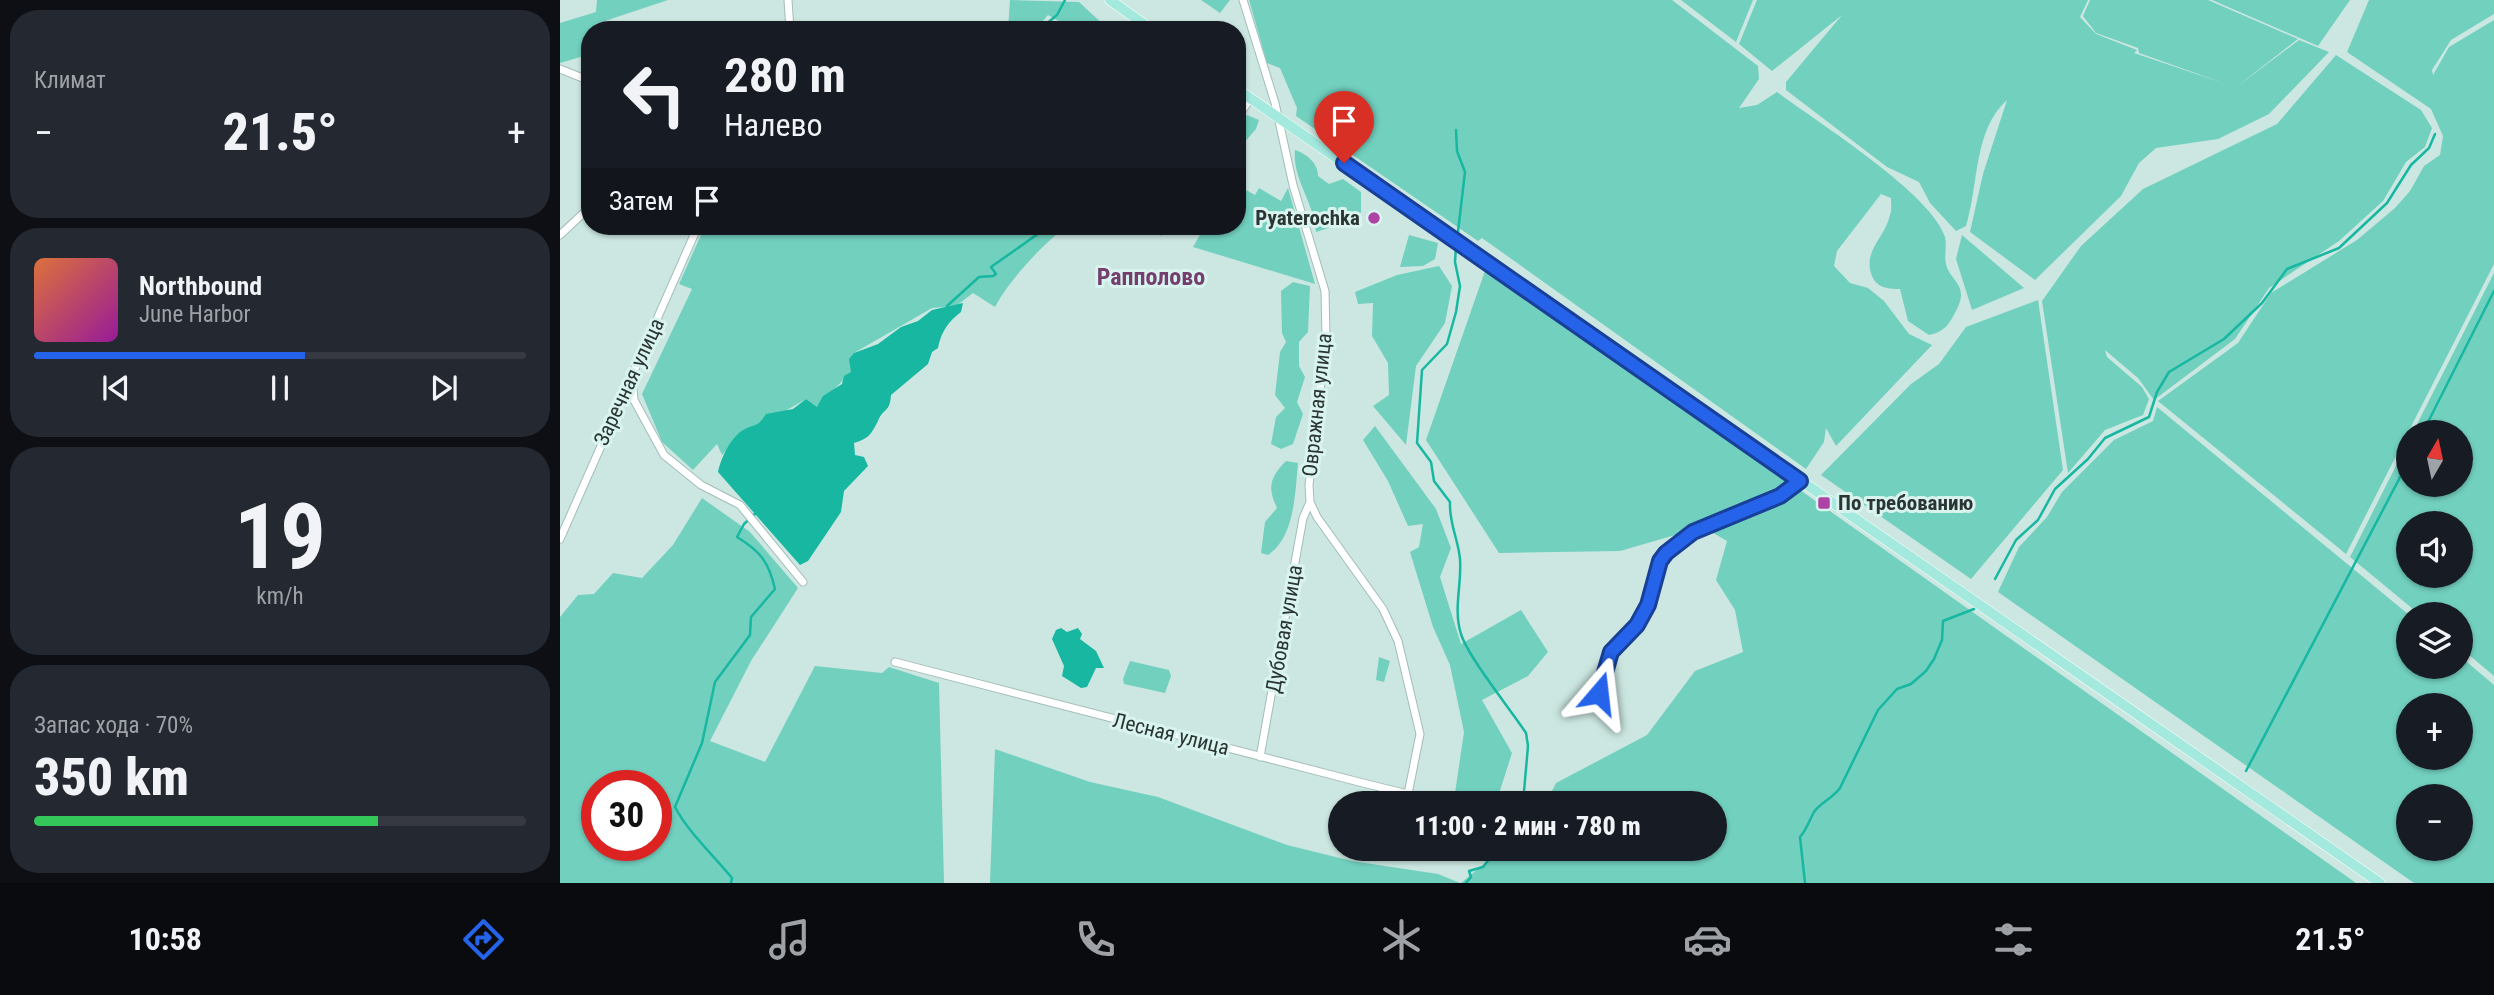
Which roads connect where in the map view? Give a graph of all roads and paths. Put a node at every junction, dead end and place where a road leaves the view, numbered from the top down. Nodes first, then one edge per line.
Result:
1 (788, 0) edge
2 (1110, 0) edge
3 (1243, 0) edge
4 (789, 21) edge
5 (1139, 21) edge
6 (560, 69) edge
7 (581, 78) edge
8 (1246, 95) edge
9 (1251, 99) junction
10 (1246, 106) edge
11 (1278, 118) junction
12 (581, 215) edge
13 (560, 235) edge
14 (694, 235) edge
15 (632, 378) junction
16 (1800, 481) junction
17 (1310, 502) junction
18 (560, 539) edge
19 (803, 582) dead end
20 (895, 662) dead end
21 (1611, 719) dead end
22 (1260, 757) junction
23 (1396, 791) edge
24 (1409, 791) edge
25 (2379, 883) edge

1 - 4 street
2 - 5 main road
3 - 11 street, Овражная улица
6 - 7 street
8 - 9 main road
9 - 10 street
9 - 11 main road
11 - 16 main road
11 - 17 street, Овражная улица
12 - 13 street
14 - 15 street, Заречная улица
15 - 18 street, Заречная улица
15 - 19 street
16 - 21 street
16 - 25 main road
17 - 22 street, Дубовая улица
17 - 24 street, Овражная улица
20 - 22 street, Лесная улица
22 - 23 street, Лесная улица

